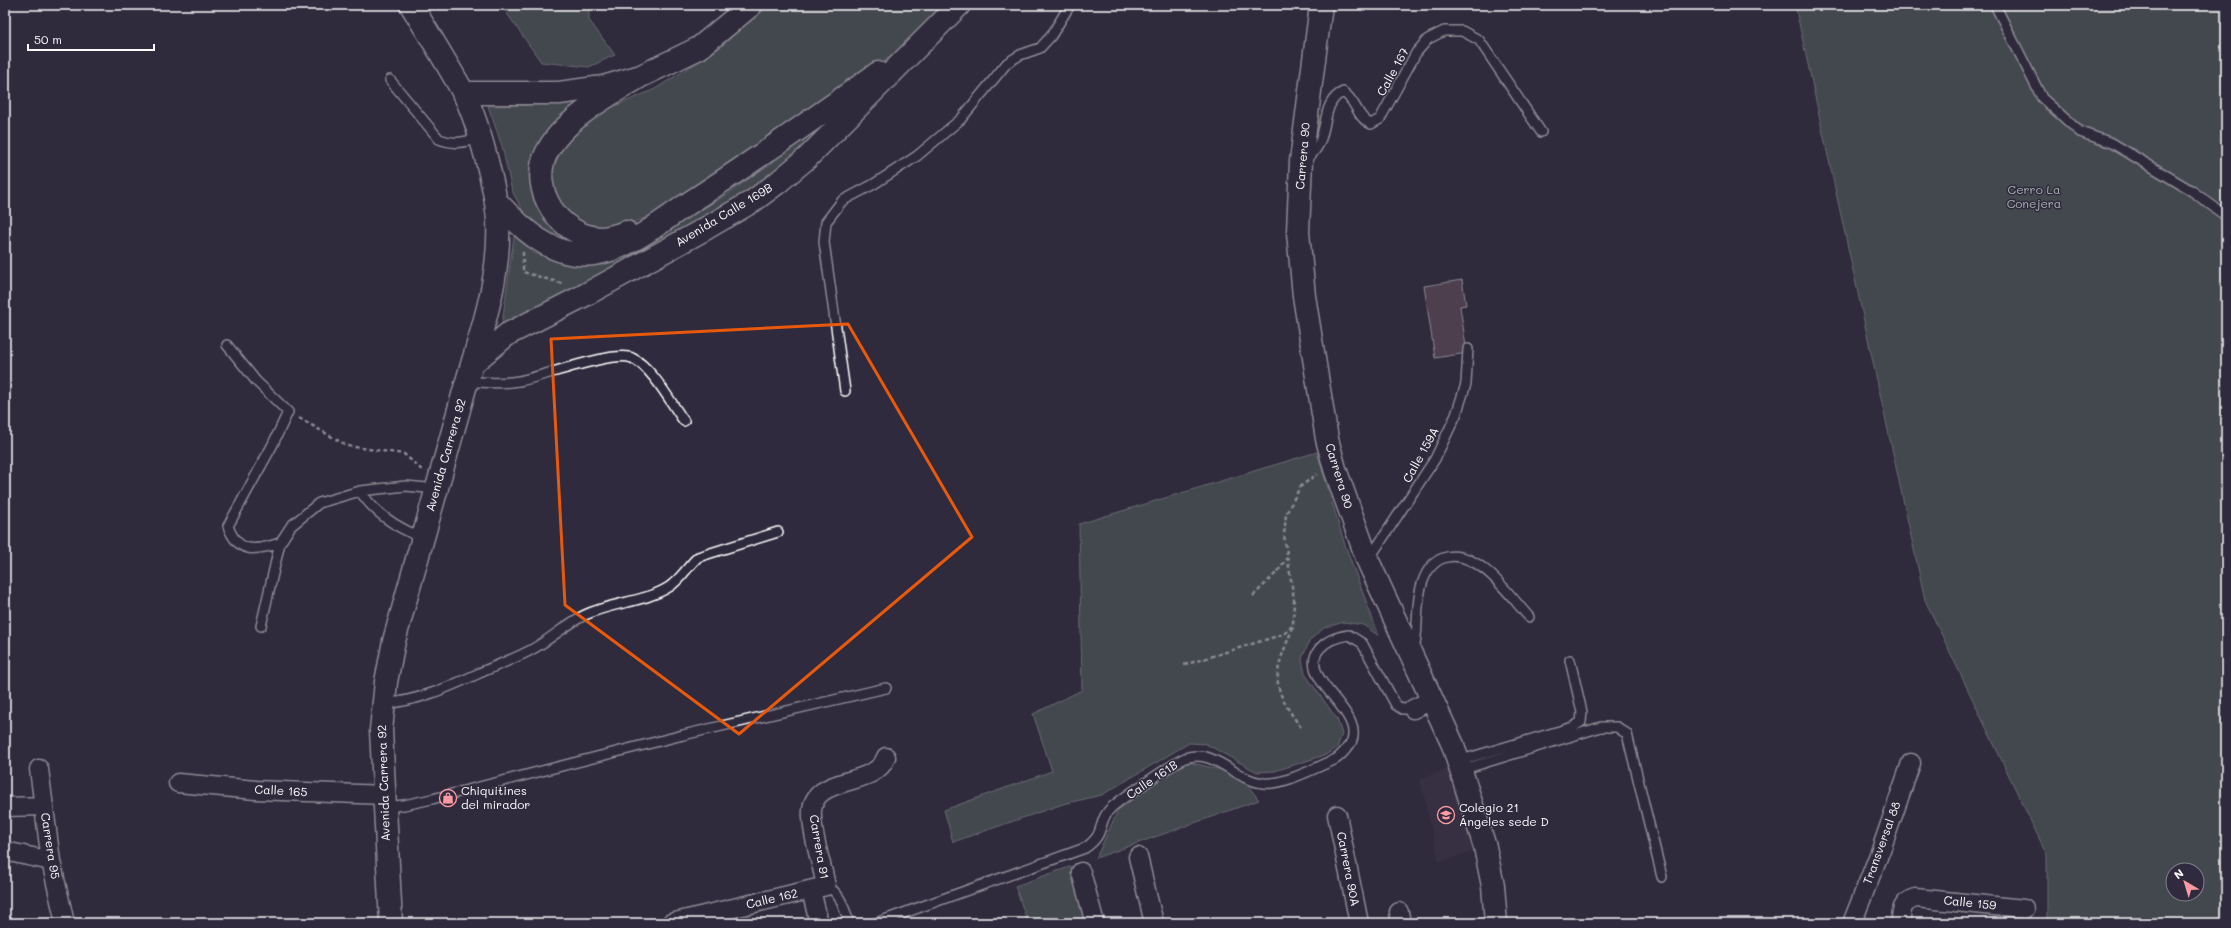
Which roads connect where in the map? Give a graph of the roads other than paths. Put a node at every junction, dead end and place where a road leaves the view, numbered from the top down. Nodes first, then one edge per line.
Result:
1 (411, 5) edge
2 (751, 5) edge
3 (960, 5) edge
4 (1070, 5) edge
5 (1321, 5) edge
6 (1995, 5) edge
7 (930, 36) junction
8 (641, 76) junction
9 (390, 80) dead end
10 (463, 92) junction
11 (1541, 132) dead end
12 (480, 138) junction
13 (1301, 161) junction
14 (714, 187) junction
15 (496, 201) junction
16 (2226, 216) edge
17 (227, 344) dead end
18 (1468, 349) dead end
19 (470, 372) junction
20 (845, 391) dead end
21 (684, 421) dead end
22 (438, 483) junction
23 (360, 490) junction
24 (778, 532) dead end
25 (423, 538) junction
26 (280, 543) junction
27 (1368, 561) junction
28 (1529, 617) dead end
29 (261, 626) dead end
30 (1412, 658) junction
31 (1570, 660) dead end
32 (886, 688) dead end
33 (383, 704) junction
34 (1422, 704) junction
35 (886, 757) dead end
36 (1911, 763) dead end
37 (1459, 765) junction
38 (39, 769) dead end
39 (178, 783) dead end
40 (385, 801) junction
41 (44, 806) junction
42 (5, 807) edge
43 (1337, 815) dead end
44 (5, 851) edge
45 (1138, 857) dead end
46 (51, 861) junction
47 (1081, 872) dead end
48 (1662, 877) dead end
49 (819, 888) junction
50 (2024, 909) dead end
51 (65, 923) edge
52 (391, 923) edge
53 (671, 923) edge
54 (819, 923) edge
55 (849, 923) edge
56 (876, 923) edge
57 (1095, 923) edge
58 (1154, 923) edge
59 (1359, 923) edge
60 (1496, 923) edge
61 (1852, 923) edge
62 (1901, 923) edge

1 - 10 main road, Avenida Carrera 92
2 - 8 main road
3 - 7 main road, Avenida Calle 169B
4 - 20 lane
5 - 13 main road, Carrera 90
6 - 16 lane
7 - 14 main road
7 - 19 main road, Avenida Calle 169B
8 - 10 main road
8 - 14 main road
9 - 12 lane
10 - 12 main road, Avenida Carrera 92
11 - 13 lane, Calle 167
12 - 15 main road, Avenida Carrera 92
13 - 27 main road, Carrera 90
14 - 15 main road
15 - 19 main road, Avenida Carrera 92
17 - 26 lane
18 - 27 lane, Calle 159A
19 - 21 lane
19 - 22 main road, Avenida Carrera 92
22 - 23 lane
22 - 25 main road, Avenida Carrera 92
23 - 25 lane
23 - 26 lane
24 - 33 lane
25 - 33 main road, Avenida Carrera 92
26 - 29 lane
27 - 30 main road, Carrera 90
28 - 30 lane
30 - 34 main road, Carrera 90
31 - 37 lane
32 - 40 lane
33 - 40 main road, Avenida Carrera 92
34 - 37 main road, Carrera 90
34 - 56 lane, Calle 161B
35 - 49 street, Carrera 91
36 - 61 street, Transversal 88
37 - 48 lane
37 - 60 main road, Carrera 90
38 - 41 street, Carrera 95
39 - 40 street, Calle 165
40 - 52 main road, Avenida Carrera 92
41 - 42 street
41 - 46 street, Carrera 95
43 - 59 street, Carrera 90A
44 - 46 street
45 - 58 street
46 - 51 street, Carrera 95
47 - 57 street
49 - 53 street, Calle 162
49 - 54 street, Carrera 91
49 - 55 lane
50 - 62 street, Calle 159

